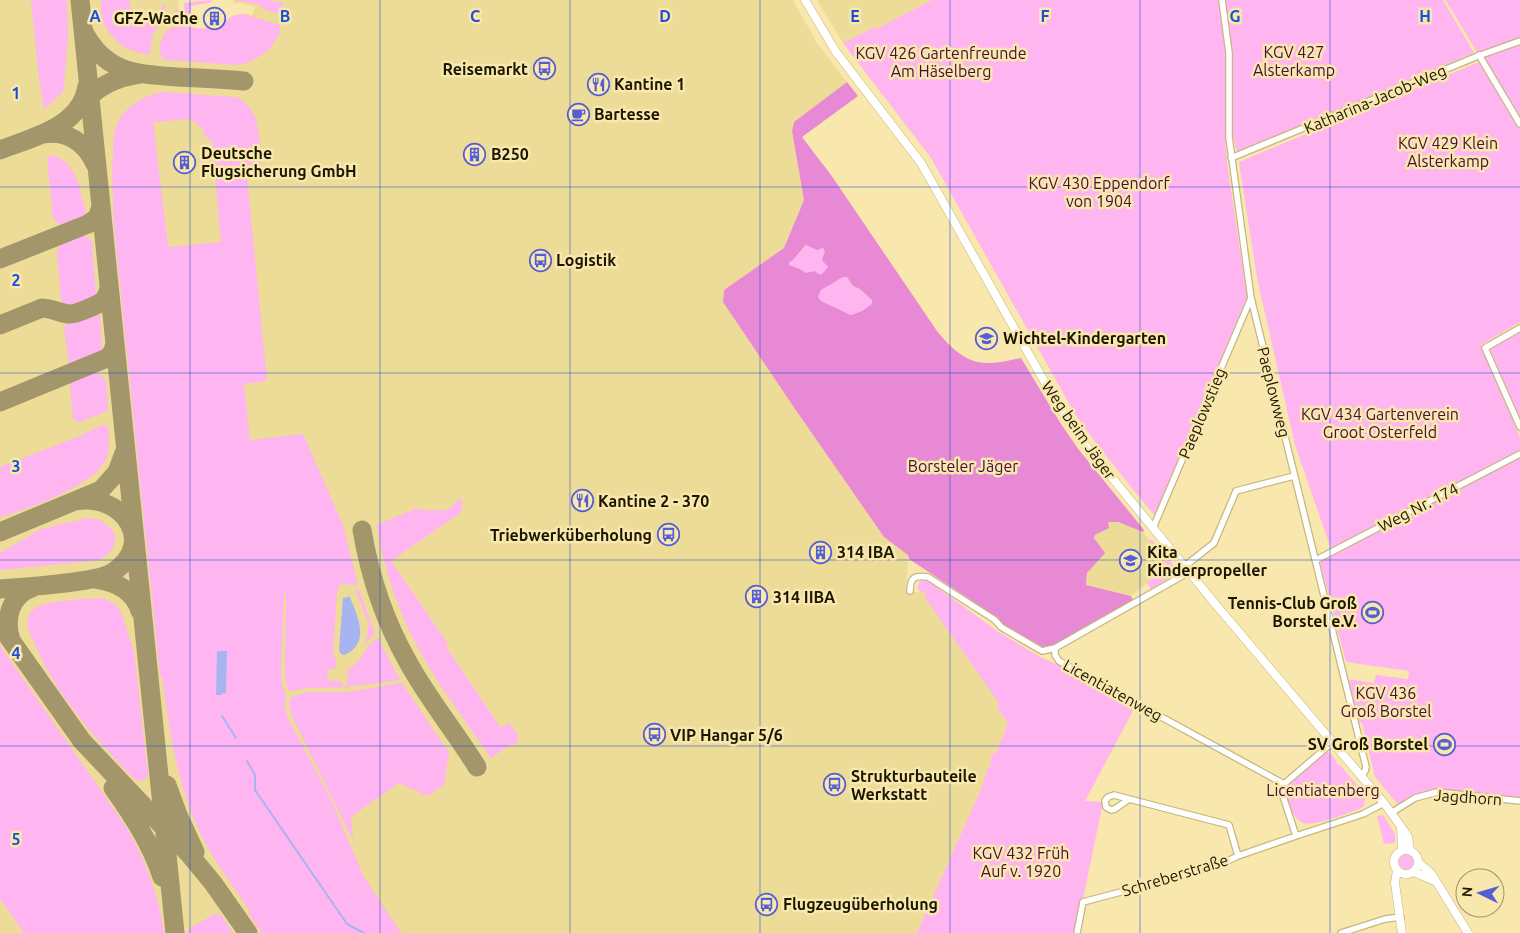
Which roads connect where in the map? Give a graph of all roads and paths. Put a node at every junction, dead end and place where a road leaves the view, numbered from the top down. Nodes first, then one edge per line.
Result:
1 (805, 0) edge
2 (1222, 0) edge
3 (1520, 41) edge
4 (1479, 55) junction
5 (1520, 124) edge
6 (1231, 158) junction
7 (1251, 298) junction
8 (1520, 328) edge
9 (1520, 427) edge
10 (1520, 454) edge
11 (1294, 476) junction
12 (1153, 528) junction
13 (1316, 560) junction
14 (1187, 569) junction
15 (910, 591) dead end
16 (1055, 648) junction
17 (1333, 742) junction
18 (1362, 776) junction
19 (1284, 784) junction
20 (1129, 799) dead end
21 (1520, 801) edge
22 (1384, 803) junction
23 (1392, 813) junction
24 (1401, 827) junction
25 (1296, 836) junction
26 (1402, 850) junction
27 (1410, 850) junction
28 (1238, 856) junction
29 (1419, 863) junction
30 (1397, 870) junction
31 (1410, 873) junction
32 (1435, 881) junction
33 (1398, 894) junction
34 (1401, 917) junction
35 (1077, 933) edge
36 (1341, 933) edge
37 (1402, 933) edge
38 (1468, 933) edge

1 - 12 street, Weg beim Jäger
2 - 6 street, Paeplowweg
3 - 4 street, Katharina-Jacob-Weg
4 - 5 street
4 - 6 street, Katharina-Jacob-Weg
6 - 7 street, Paeplowweg
7 - 11 street, Paeplowweg
7 - 12 street, Paeplowstieg
8 - 9 street
10 - 13 street, Weg Nr. 174
11 - 13 street, Paeplowweg
11 - 14 street
12 - 14 street, Weg beim Jäger
13 - 18 street, Paeplowweg
14 - 16 street
14 - 17 street, Weg beim Jäger
15 - 16 street, Licentiatenweg
16 - 19 street, Licentiatenweg
17 - 18 street, Weg beim Jäger
17 - 19 street
18 - 22 street, Weg beim Jäger
19 - 25 street
20 - 28 street
21 - 23 street, Jagdhorn
22 - 23 street, Weg beim Jäger
22 - 25 street, Schreberstraße
23 - 24 street, Weg beim Jäger
24 - 26 street
24 - 27 street, Weg beim Jäger
25 - 28 street, Schreberstraße
26 - 27 street
26 - 30 street
27 - 29 street
28 - 35 street, Schreberstraße
29 - 31 street
29 - 32 street
30 - 31 street
30 - 33 street
31 - 32 street
31 - 33 street
32 - 38 street
33 - 34 street
34 - 36 street
34 - 37 street

